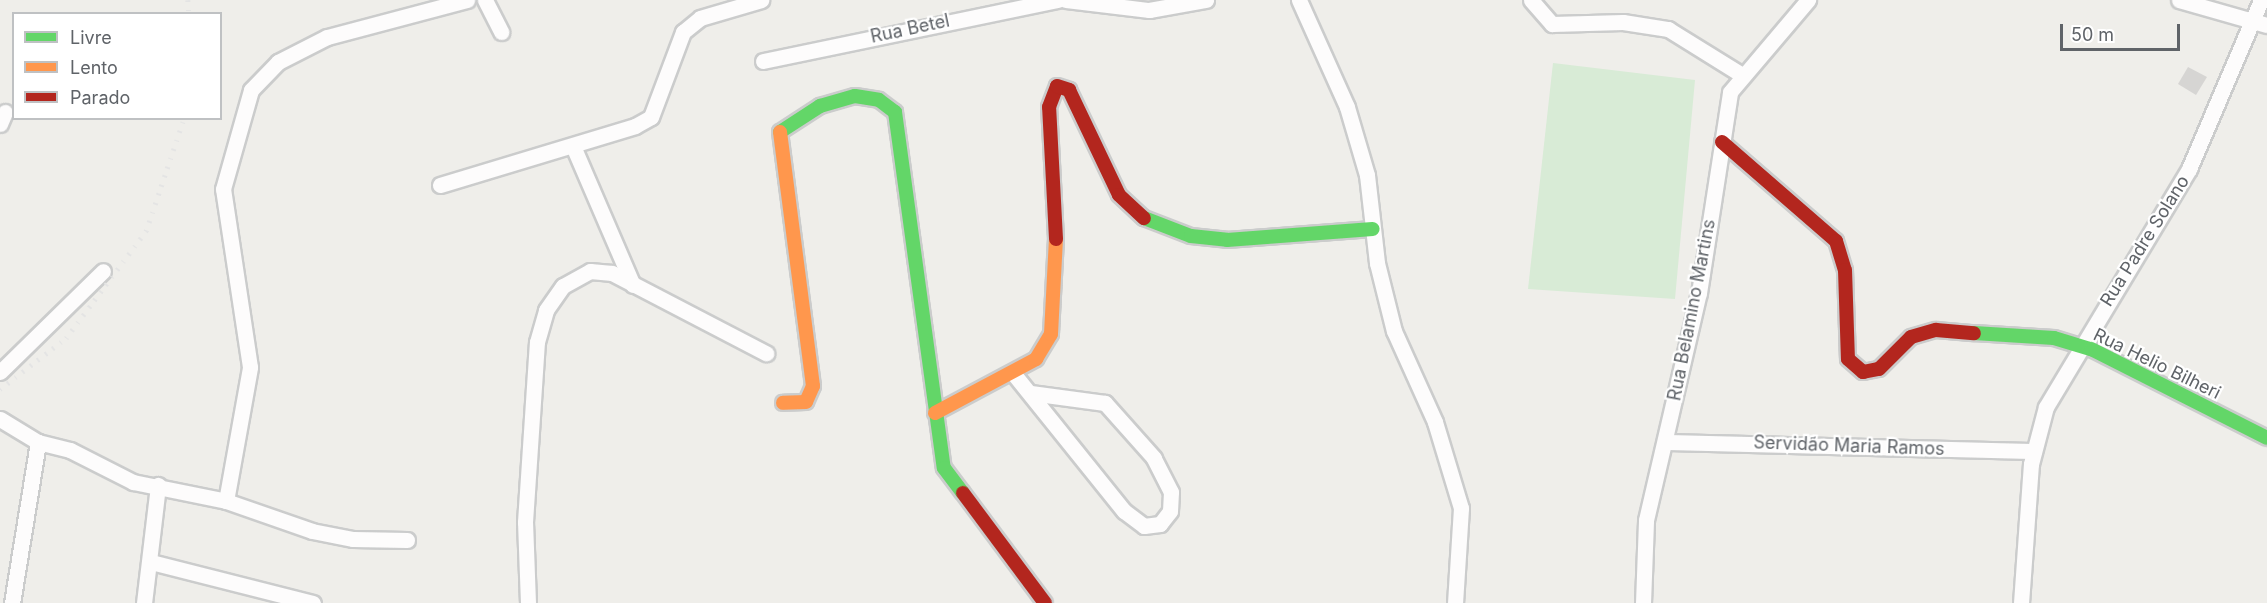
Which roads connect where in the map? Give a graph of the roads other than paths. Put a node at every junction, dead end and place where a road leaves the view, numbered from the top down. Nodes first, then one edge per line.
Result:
1 (466, 0) edge
2 (485, 0) edge
3 (761, 0) edge
4 (980, 0) edge
5 (1058, 0) edge
6 (1066, 0) edge
7 (1206, 0) edge
8 (1299, 0) edge
9 (1531, 0) edge
10 (2180, 0) edge
11 (2262, 0) edge
12 (1805, 3) edge
13 (998, 10) junction
14 (2251, 21) junction
15 (2267, 25) edge
16 (501, 32) dead end
17 (763, 61) dead end
18 (1742, 75) junction
19 (1722, 142) junction
20 (573, 146) junction
21 (440, 185) dead end
22 (1373, 229) junction
23 (103, 271) dead end
24 (633, 285) junction
25 (2079, 346) junction
26 (766, 353) dead end
27 (0, 372) edge
28 (1013, 373) junction
29 (1030, 393) junction
30 (783, 402) dead end
31 (935, 413) junction
32 (0, 419) edge
33 (2267, 438) edge
34 (38, 442) junction
35 (1665, 442) junction
36 (2034, 451) junction
37 (158, 486) junction
38 (226, 501) junction
39 (407, 540) dead end
40 (151, 562) junction
41 (12, 603) edge
42 (144, 603) edge
43 (313, 603) edge
44 (528, 603) edge
45 (1045, 603) edge
46 (1455, 603) edge
47 (1643, 603) edge
48 (2021, 603) edge

1 - 38 street
2 - 16 street
3 - 20 street
4 - 13 street
5 - 13 street, Rua Betel
6 - 7 street
8 - 22 street
9 - 18 street
10 - 14 street
11 - 14 street, Rua Padre Solano
12 - 18 street, Rua Belamino Martins
13 - 17 street, Rua Betel
14 - 15 street
14 - 25 street, Rua Padre Solano
18 - 19 street, Rua Belamino Martins
19 - 25 street, Rua Helio Bilheri
19 - 35 street, Rua Belamino Martins
20 - 21 street
20 - 24 street
22 - 28 street
22 - 46 street
23 - 27 street
24 - 26 street
24 - 44 street
25 - 33 street, Rua Helio Bilheri
25 - 36 street, Rua Padre Solano
28 - 29 street
28 - 31 street
29 - 29 street
30 - 31 street
31 - 45 street
32 - 34 street
34 - 37 street
34 - 41 street
35 - 36 street, Servidão Maria Ramos
35 - 47 street, Rua Belamino Martins
36 - 48 street, Rua Padre Solano
37 - 38 street
37 - 40 street
38 - 39 street
40 - 42 street
40 - 43 street

